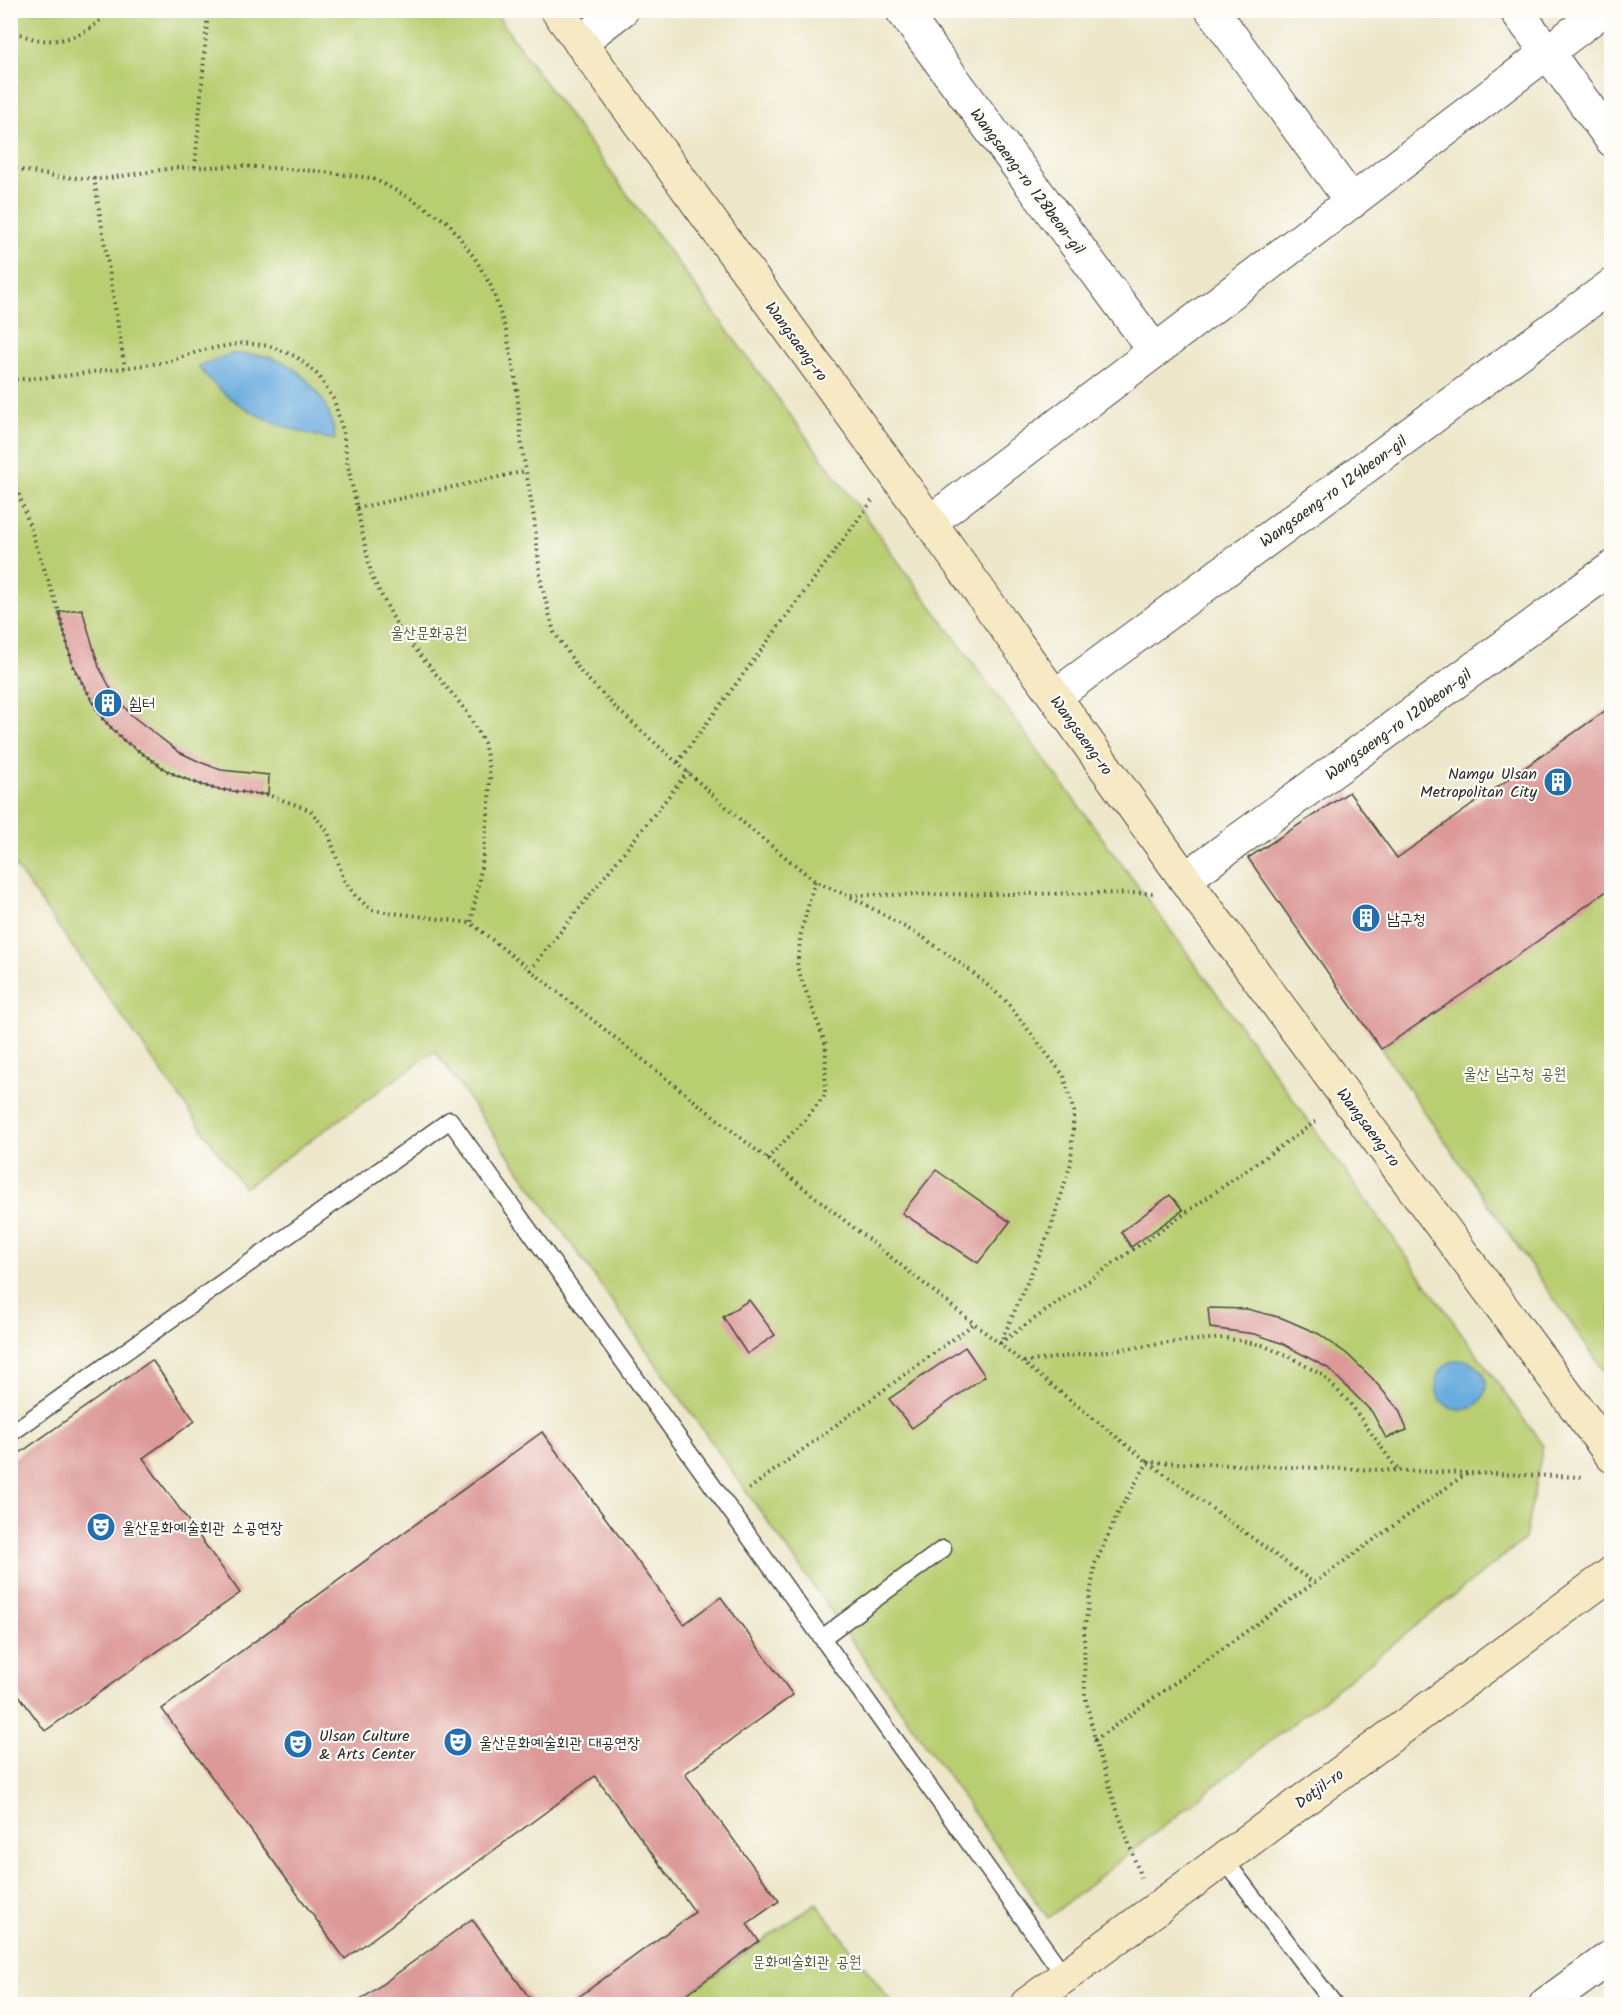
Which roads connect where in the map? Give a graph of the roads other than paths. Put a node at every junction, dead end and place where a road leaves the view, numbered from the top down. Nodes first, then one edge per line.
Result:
1 (557, 10) edge
2 (622, 10) edge
3 (902, 10) edge
4 (1212, 10) edge
5 (1516, 10) edge
6 (1604, 10) edge
7 (580, 42) junction
8 (1547, 54) junction
9 (1611, 140) edge
10 (1352, 202) junction
11 (1611, 285) edge
12 (1155, 351) junction
13 (930, 522) junction
14 (1611, 568) edge
15 (1054, 696) junction
16 (1190, 886) junction
17 (10, 1434) edge
18 (1600, 1466) edge
19 (943, 1549) dead end
20 (1611, 1573) edge
21 (822, 1638) junction
22 (1223, 1858) junction
23 (1611, 1958) edge
24 (1064, 1975) junction
25 (1027, 2004) edge
26 (1334, 2004) edge
27 (1546, 2004) edge

1 - 7 main road, Wangsaeng-ro
2 - 7 street
3 - 12 street, Wangsaeng-ro 128beon-gil
4 - 10 street
5 - 8 street
6 - 8 street
7 - 13 main road, Wangsaeng-ro
8 - 9 street
8 - 10 street
10 - 12 street
11 - 15 street, Wangsaeng-ro 124beon-gil
12 - 13 street
13 - 15 main road, Wangsaeng-ro
14 - 16 street, Wangsaeng-ro 120beon-gil
15 - 16 main road, Wangsaeng-ro
16 - 18 main road, Wangsaeng-ro
17 - 21 lane
19 - 21 lane
20 - 22 main road, Dotjil-ro
21 - 24 lane
22 - 24 main road, Dotjil-ro
22 - 26 lane
23 - 27 street
24 - 25 main road, Dotjil-ro

